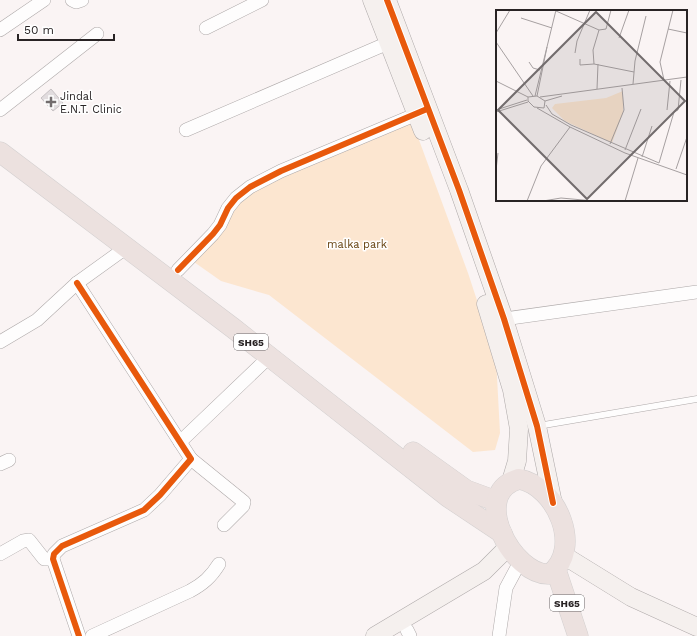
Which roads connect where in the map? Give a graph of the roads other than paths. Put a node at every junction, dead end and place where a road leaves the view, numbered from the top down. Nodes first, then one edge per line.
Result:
1 (44, 0) edge
2 (72, 0) edge
3 (82, 0) edge
4 (262, 0) edge
5 (372, 0) edge
6 (387, 0) edge
7 (206, 28) dead end
8 (0, 30) edge
9 (97, 34) dead end
10 (388, 43) junction
11 (0, 110) edge
12 (422, 112) junction
13 (186, 130) dead end
14 (0, 136) edge
15 (0, 152) edge
16 (127, 247) junction
17 (178, 270) junction
18 (77, 283) junction
19 (697, 292) edge
20 (504, 319) junction
21 (0, 342) edge
22 (269, 357) junction
23 (697, 399) edge
24 (528, 428) junction
25 (180, 442) junction
26 (191, 459) junction
27 (511, 481) junction
28 (496, 501) junction
29 (553, 503) junction
30 (224, 526) dead end
31 (512, 548) junction
32 (0, 554) edge
33 (53, 559) junction
34 (219, 564) dead end
35 (555, 566) junction
36 (697, 627) edge
37 (404, 634) edge
38 (79, 636) edge
39 (92, 636) edge
40 (375, 636) edge
41 (499, 636) edge
42 (564, 636) edge
43 (578, 636) edge
44 (688, 636) edge

1 - 8 street
2 - 3 street
4 - 7 street
5 - 10 street
6 - 12 street
9 - 11 street
10 - 12 street
10 - 13 street
12 - 17 street
12 - 20 street
12 - 24 street
14 - 17 main road, SH65
15 - 16 main road, SH65
16 - 18 street
16 - 22 main road, SH65
17 - 28 main road, SH65
18 - 21 street
18 - 25 street
19 - 20 street
20 - 24 street
22 - 25 street
22 - 31 main road, SH65
23 - 24 lane
24 - 27 street
24 - 29 street
25 - 26 street
26 - 30 street
26 - 33 street
27 - 28 main road
27 - 29 main road, SH65
28 - 31 main road
29 - 35 main road, SH65
31 - 35 main road, SH65
31 - 37 street
31 - 40 street
31 - 41 street
32 - 33 street
33 - 38 street
34 - 39 street
35 - 36 street
35 - 42 main road, SH65
35 - 43 main road, SH65
35 - 44 street

